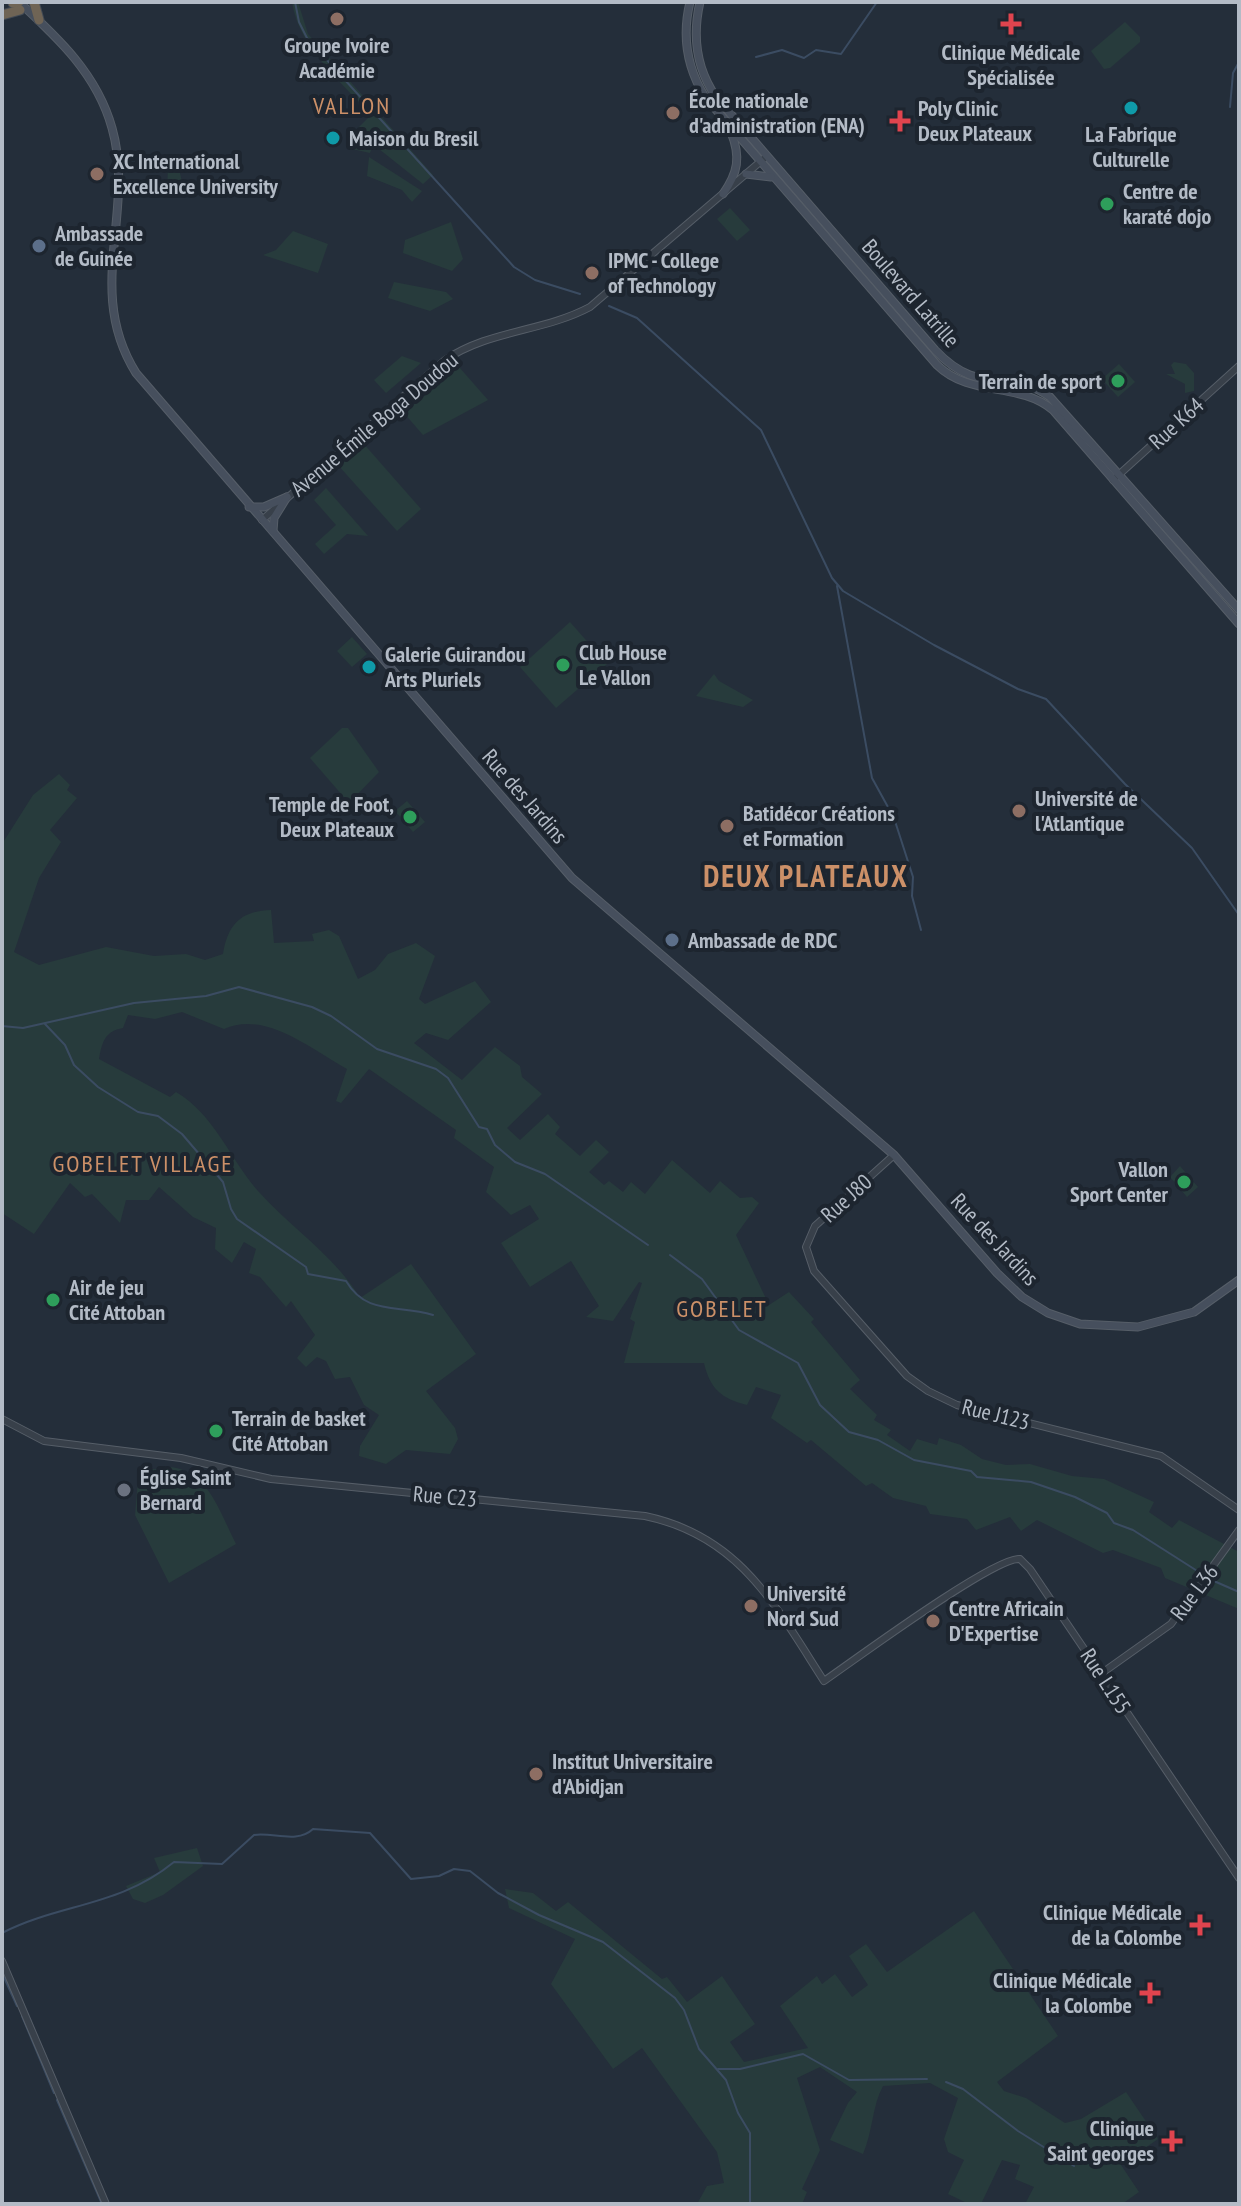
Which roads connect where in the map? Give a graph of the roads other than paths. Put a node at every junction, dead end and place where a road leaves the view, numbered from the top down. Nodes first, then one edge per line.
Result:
1 (34, 2) edge
2 (690, 2) edge
3 (700, 2) edge
4 (17, 4) edge
5 (2, 15) edge
6 (39, 20) junction
7 (47, 30) junction
8 (729, 127) junction
9 (767, 156) junction
10 (760, 162) junction
11 (746, 174) junction
12 (774, 179) junction
13 (723, 194) junction
14 (1239, 366) edge
15 (1117, 477) junction
16 (287, 497) junction
17 (249, 507) junction
18 (262, 520) junction
19 (273, 533) junction
20 (1239, 610) edge
21 (1239, 624) edge
22 (894, 1155) junction
23 (806, 1247) joint
24 (1239, 1280) edge
25 (2, 1419) edge
26 (1239, 1510) edge
27 (1239, 1530) edge
28 (1102, 1673) junction
29 (824, 1681) joint
30 (1239, 1878) edge
31 (2, 1961) edge
32 (106, 2204) edge

1 - 6 highway
2 - 8 main road
3 - 9 main road, Boulevard Latrille
4 - 5 highway
4 - 6 main road, Rue des Jardins
4 - 7 main road, Rue des Jardins
6 - 7 main road, Rue des Jardins
7 - 17 main road, Rue des Jardins
8 - 10 main road
8 - 13 main road
9 - 10 street, Avenue Émile Boga Doudou
9 - 15 main road, Boulevard Latrille
10 - 11 street, Avenue Émile Boga Doudou
10 - 12 main road, Boulevard Latrille
11 - 12 main road
11 - 13 street, Avenue Émile Boga Doudou
12 - 15 main road, Boulevard Latrille
13 - 16 street, Avenue Émile Boga Doudou
14 - 15 street, Rue K64
15 - 20 main road, Boulevard Latrille
15 - 21 main road, Boulevard Latrille
16 - 17 main road
16 - 18 street, Avenue Émile Boga Doudou
16 - 19 main road
17 - 18 main road, Rue des Jardins
18 - 19 main road, Rue des Jardins
19 - 22 main road, Rue des Jardins
22 - 23 street, Rue J80
22 - 24 main road, Rue des Jardins
23 - 26 street, Rue J123
25 - 29 street, Rue C23
27 - 28 street, Rue L36
28 - 29 street, Rue L155
28 - 30 street, Rue L155
31 - 32 street

